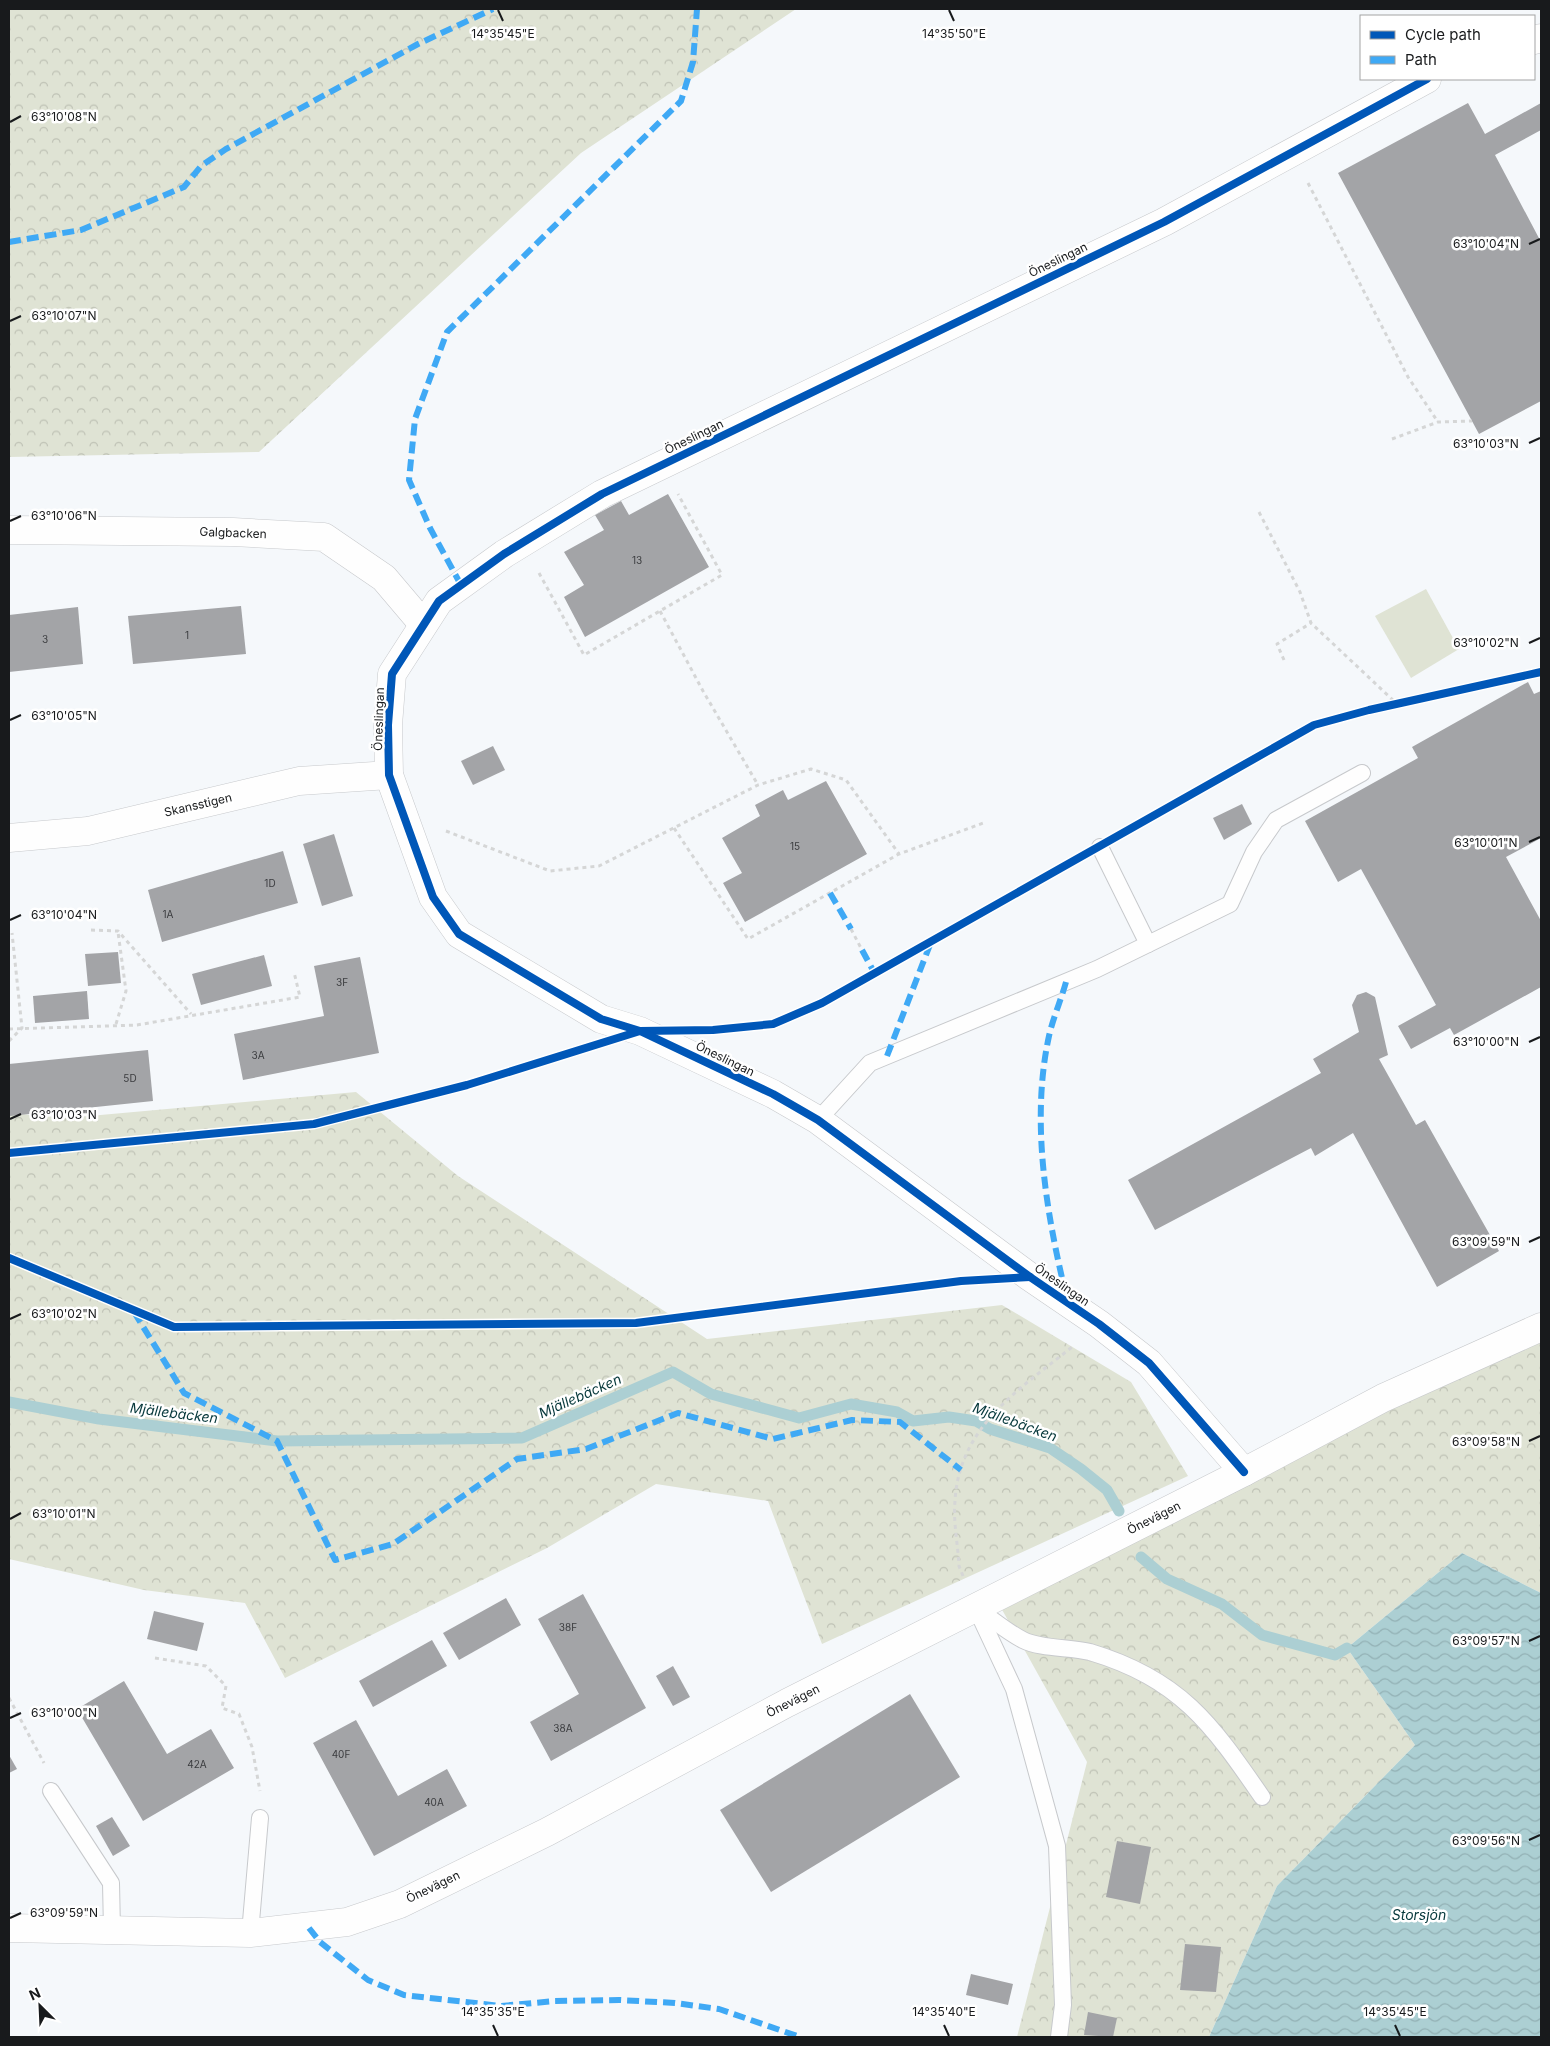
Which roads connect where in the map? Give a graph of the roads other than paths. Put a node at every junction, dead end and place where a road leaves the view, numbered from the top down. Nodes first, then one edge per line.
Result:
1 (1425, 80) edge
2 (9, 530) edge
3 (423, 624) junction
4 (1362, 773) dead end
5 (389, 775) junction
6 (9, 838) edge
7 (1100, 847) dead end
8 (1148, 944) junction
9 (818, 1120) junction
10 (1539, 1333) edge
11 (1244, 1472) junction
12 (976, 1608) junction
13 (51, 1791) road end
14 (1262, 1797) dead end
15 (260, 1818) road end
16 (9, 1928) edge
17 (112, 1930) junction
18 (250, 1934) junction
19 (1059, 2037) edge

1 - 3 street, Öneslingan
2 - 3 street, Galgbacken
3 - 5 street, Öneslingan
4 - 8 lane
5 - 6 street, Skansstigen
5 - 9 street, Öneslingan
7 - 8 lane
8 - 9 lane
9 - 11 street, Öneslingan
10 - 11 street, Önevägen
11 - 12 street, Önevägen
12 - 14 lane
12 - 18 street, Önevägen
12 - 19 lane
13 - 17 lane
15 - 18 lane
16 - 17 street, Önevägen
17 - 18 street, Önevägen

